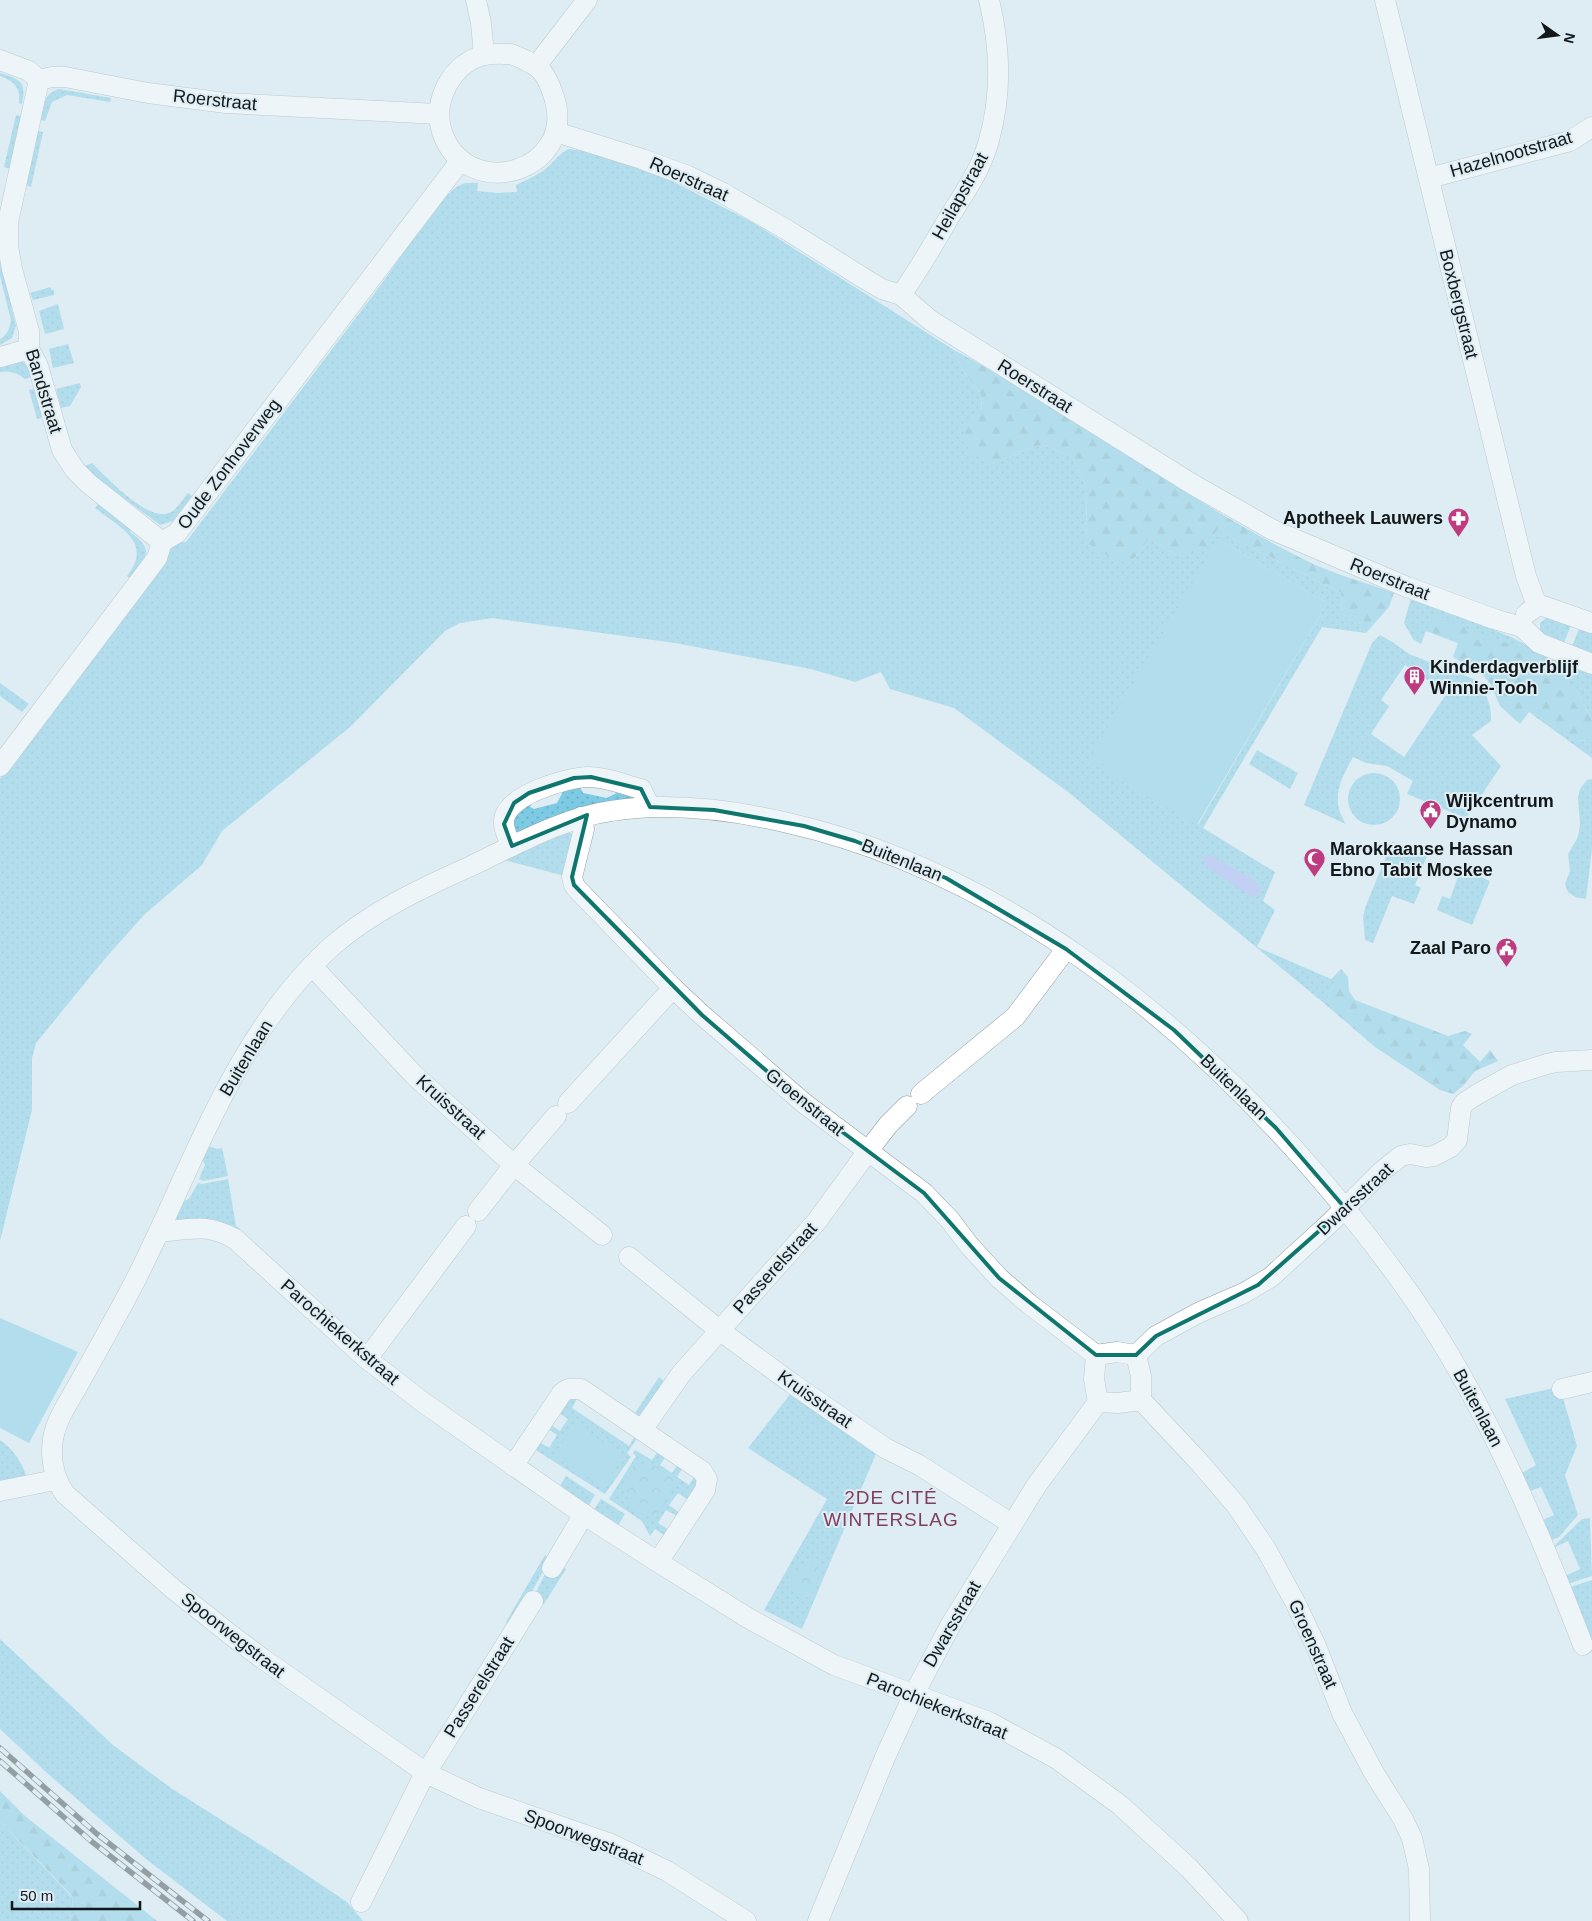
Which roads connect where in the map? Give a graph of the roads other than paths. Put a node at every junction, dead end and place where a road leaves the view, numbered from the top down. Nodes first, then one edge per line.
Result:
1 (476, 0) edge
2 (587, 0) edge
3 (989, 0) edge
4 (1385, 0) edge
5 (484, 55) junction
6 (0, 60) edge
7 (537, 65) junction
8 (39, 80) junction
9 (438, 114) junction
10 (1592, 127) edge
11 (556, 132) junction
12 (461, 160) junction
13 (1428, 178) junction
14 (901, 295) junction
15 (29, 349) junction
16 (0, 357) edge
17 (162, 542) junction
18 (1536, 606) junction
19 (1592, 623) edge
20 (1522, 628) junction
21 (1592, 664) edge
22 (0, 766) edge
23 (650, 807) junction
24 (581, 817) junction
25 (512, 846) junction
26 (1066, 949) junction
27 (312, 966) junction
28 (673, 988) junction
29 (1592, 1060) edge
30 (868, 1151) junction
31 (514, 1164) junction
32 (1345, 1208) junction
33 (160, 1232) junction
34 (602, 1235) dead end
35 (629, 1257) dead end
36 (720, 1330) junction
37 (1096, 1355) junction
38 (1136, 1356) junction
39 (367, 1359) junction
40 (1592, 1382) edge
41 (1562, 1389) dead end
42 (1140, 1400) junction
43 (1098, 1402) junction
44 (642, 1430) junction
45 (513, 1466) junction
46 (55, 1480) junction
47 (0, 1491) edge
48 (584, 1514) junction
49 (1012, 1524) junction
50 (658, 1562) junction
51 (552, 1568) dead end
52 (533, 1601) dead end
53 (1583, 1645) dead end
54 (914, 1694) junction
55 (426, 1773) junction
56 (361, 1902) dead end
57 (738, 1919) edge
58 (818, 1921) edge
59 (1238, 1921) edge
60 (1420, 1921) edge

1 - 5 street
2 - 7 street
3 - 14 street, Heilapstraat
4 - 13 street, Boxbergstraat
5 - 7 street
5 - 9 street
6 - 8 street
7 - 11 street
8 - 9 street, Roerstraat
8 - 15 street, Bandstraat
9 - 12 street
10 - 13 street, Hazelnootstraat
11 - 12 street
11 - 14 street, Roerstraat
12 - 17 street, Oude Zonhoverweg
13 - 18 street, Boxbergstraat
14 - 20 street, Roerstraat
15 - 16 street
15 - 17 street, Bandstraat
17 - 22 street, Oude Zonhoverweg
18 - 19 street
18 - 20 street
20 - 21 street
23 - 24 street, Buitenlaan
23 - 25 street
23 - 26 street, Buitenlaan
24 - 25 street, Buitenlaan
24 - 28 street, Groenstraat
25 - 27 street, Buitenlaan
26 - 30 street, Passerelstraat
26 - 32 street, Buitenlaan
27 - 31 street, Kruisstraat
27 - 33 street, Buitenlaan
28 - 30 street, Groenstraat
28 - 31 street
29 - 32 street, Dwarsstraat
30 - 36 street, Passerelstraat
30 - 37 street, Groenstraat
31 - 34 street, Kruisstraat
31 - 39 street
32 - 38 street, Dwarsstraat
32 - 53 street, Buitenlaan
33 - 39 street, Parochiekerkstraat
33 - 46 street, Buitenlaan
35 - 36 street, Kruisstraat
36 - 44 street, Passerelstraat
36 - 49 street, Kruisstraat
37 - 38 street
37 - 43 street
38 - 42 street
39 - 45 street, Parochiekerkstraat
40 - 41 street
42 - 43 street
42 - 60 street, Groenstraat
43 - 49 street, Dwarsstraat
44 - 45 street
44 - 50 street
45 - 48 street, Parochiekerkstraat
46 - 47 street
46 - 55 street, Spoorwegstraat
48 - 50 street, Parochiekerkstraat
48 - 51 street
49 - 54 street, Dwarsstraat
50 - 54 street, Parochiekerkstraat
52 - 55 street, Passerelstraat
54 - 58 street, Dwarsstraat
54 - 59 street, Parochiekerkstraat
55 - 56 street
55 - 57 street, Spoorwegstraat

